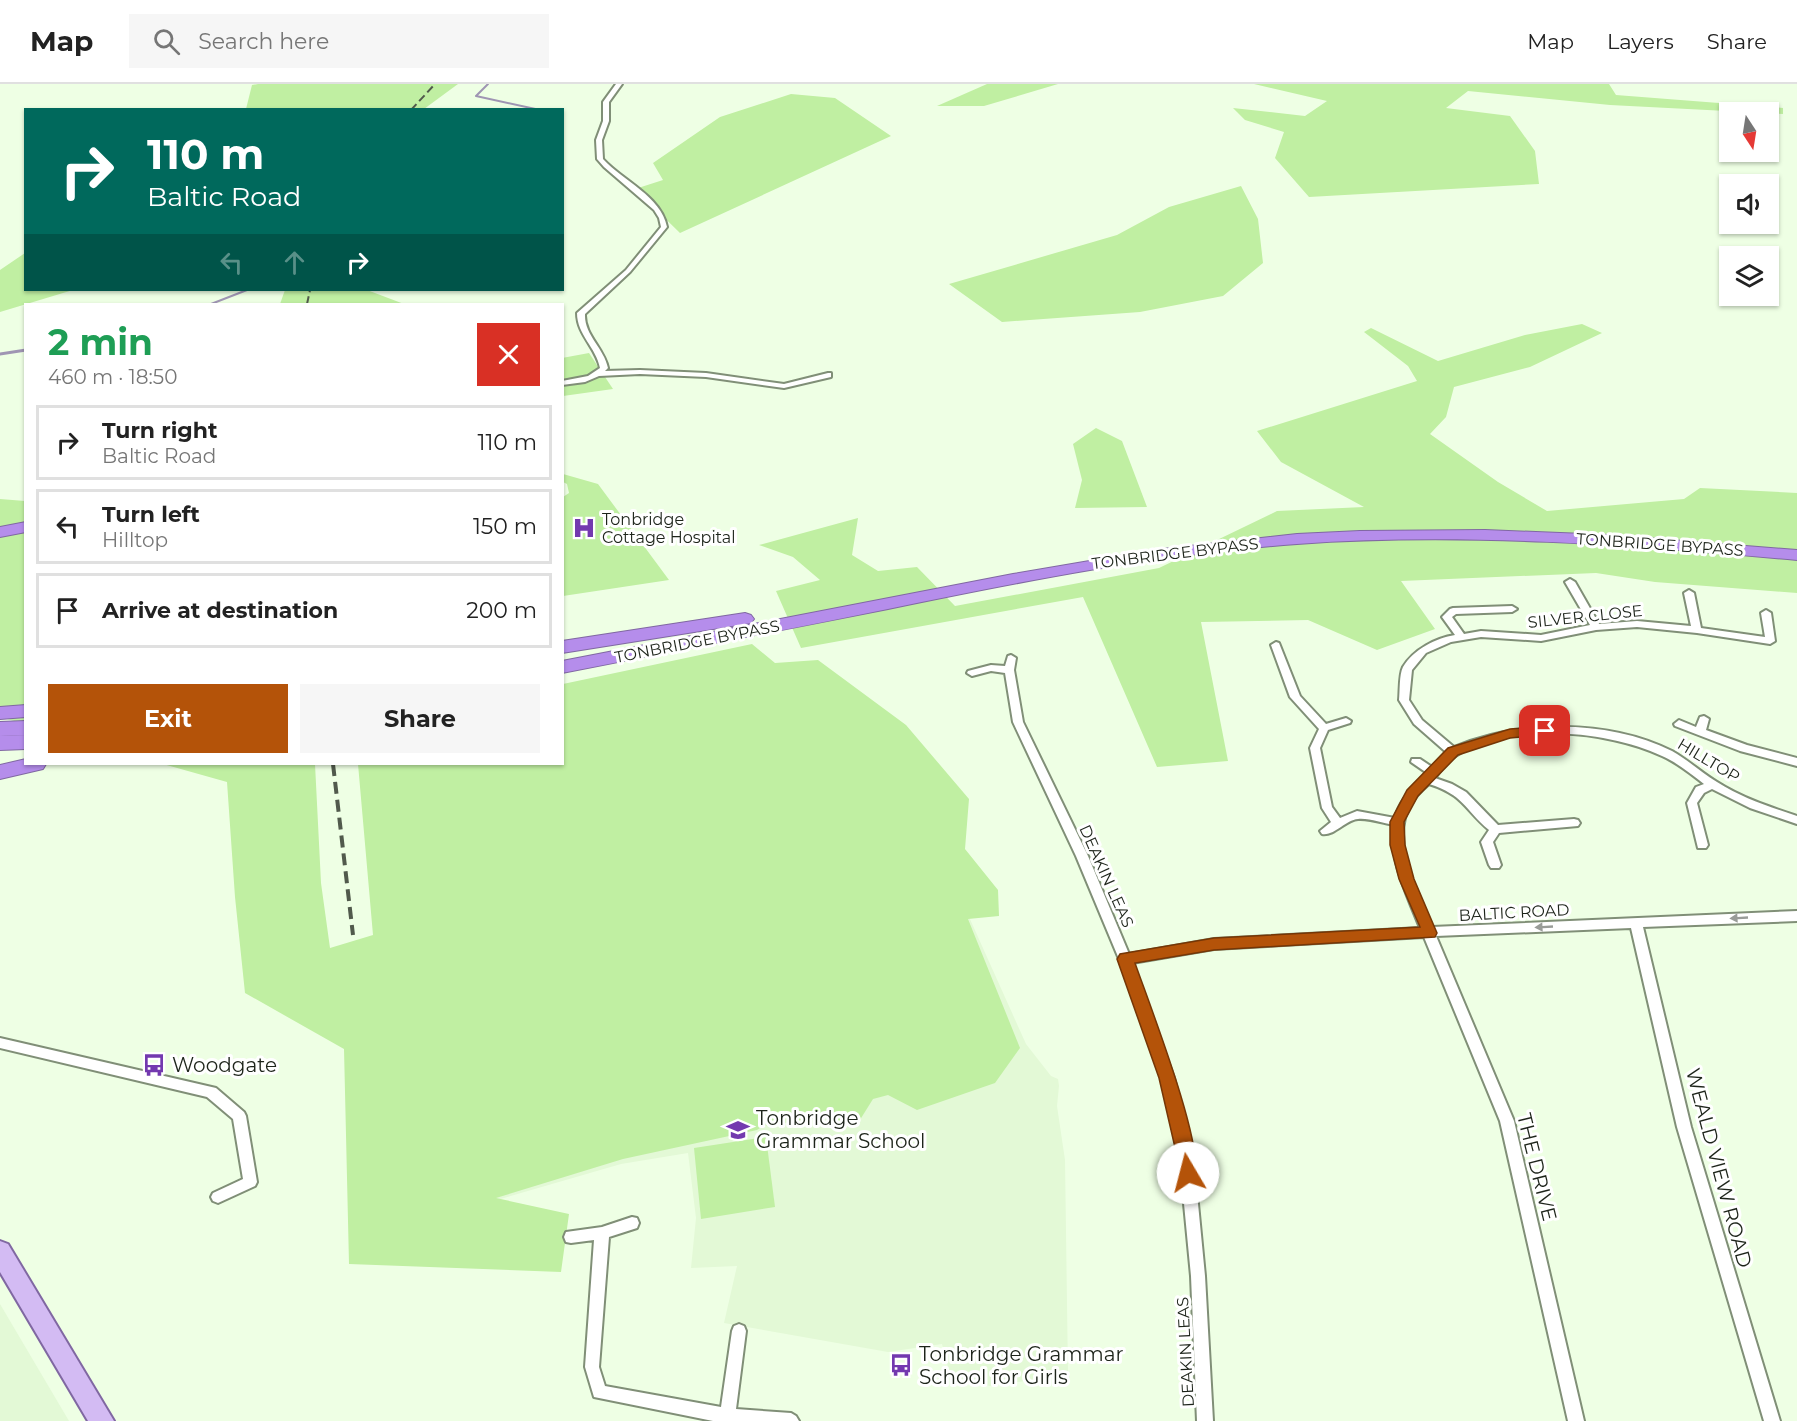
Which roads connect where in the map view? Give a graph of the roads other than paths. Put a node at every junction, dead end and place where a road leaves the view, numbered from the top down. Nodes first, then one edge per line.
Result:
1 (619, 84) edge
2 (599, 374) junction
3 (828, 375) dead end
4 (564, 383) edge
5 (24, 527) edge
6 (0, 532) edge
7 (1797, 544) edge
8 (1797, 555) edge
9 (1570, 582) dead end
10 (1689, 593) dead end
11 (1512, 609) dead end
12 (1766, 613) dead end
13 (745, 619) junction
14 (1596, 627) junction
15 (1696, 630) junction
16 (1461, 636) junction
17 (1276, 645) dead end
18 (564, 646) edge
19 (564, 654) edge
20 (564, 667) edge
21 (972, 673) dead end
22 (24, 711) edge
23 (0, 713) edge
24 (1704, 719) dead end
25 (1346, 721) dead end
26 (1679, 724) dead end
27 (24, 728) edge
28 (1324, 728) junction
29 (0, 729) edge
30 (1700, 731) junction
31 (24, 742) edge
32 (0, 743) edge
33 (1453, 752) junction
34 (1416, 762) dead end
35 (1797, 762) edge
36 (32, 765) edge
37 (0, 772) edge
38 (1430, 776) junction
39 (1713, 785) junction
40 (1797, 820) edge
41 (1397, 822) junction
42 (1338, 823) junction
43 (1574, 823) dead end
44 (1496, 829) junction
45 (1326, 831) dead end
46 (1702, 845) dead end
47 (1495, 865) dead end
48 (1797, 916) edge
49 (1636, 923) junction
50 (1430, 933) junction
51 (1125, 959) junction
52 (0, 1043) edge
53 (219, 1197) dead end
54 (632, 1223) dead end
55 (602, 1233) junction
56 (571, 1237) dead end
57 (0, 1251) edge
58 (739, 1331) dead end
59 (727, 1416) junction
60 (102, 1421) edge
61 (792, 1421) edge
62 (1205, 1421) edge
63 (1576, 1421) edge
64 (1772, 1421) edge

1 - 2 street
2 - 3 street
2 - 4 street
5 - 6 highway
7 - 13 highway, TONBRIDGE BYPASS
8 - 20 highway, TONBRIDGE BYPASS
9 - 14 street
10 - 15 street
11 - 16 street
12 - 15 street, SILVER CLOSE
13 - 18 highway
13 - 19 highway, TONBRIDGE BYPASS
14 - 15 street, SILVER CLOSE
14 - 16 street, SILVER CLOSE
16 - 33 street, SILVER CLOSE
17 - 28 street
21 - 51 street, DEAKIN LEAS
22 - 23 highway
24 - 30 street
25 - 28 street
26 - 30 street
27 - 29 highway
28 - 42 street
30 - 35 street
31 - 32 highway
33 - 38 street, HILLTOP
33 - 39 street, HILLTOP
34 - 38 street
36 - 37 highway
38 - 41 street, HILLTOP
38 - 44 street
39 - 40 street, HILLTOP
39 - 46 street
41 - 42 street
41 - 50 street
42 - 45 street
43 - 44 street
44 - 47 street
48 -> 49 street, BALTIC ROAD
49 -> 50 street, BALTIC ROAD
49 - 64 street, WEALD VIEW ROAD
50 - 51 street, BALTIC ROAD
50 - 63 street, THE DRIVE
51 - 62 street, DEAKIN LEAS
52 - 53 street
54 - 55 street
55 - 56 street
55 - 59 street
57 - 60 main road
58 - 59 street
59 - 61 street

